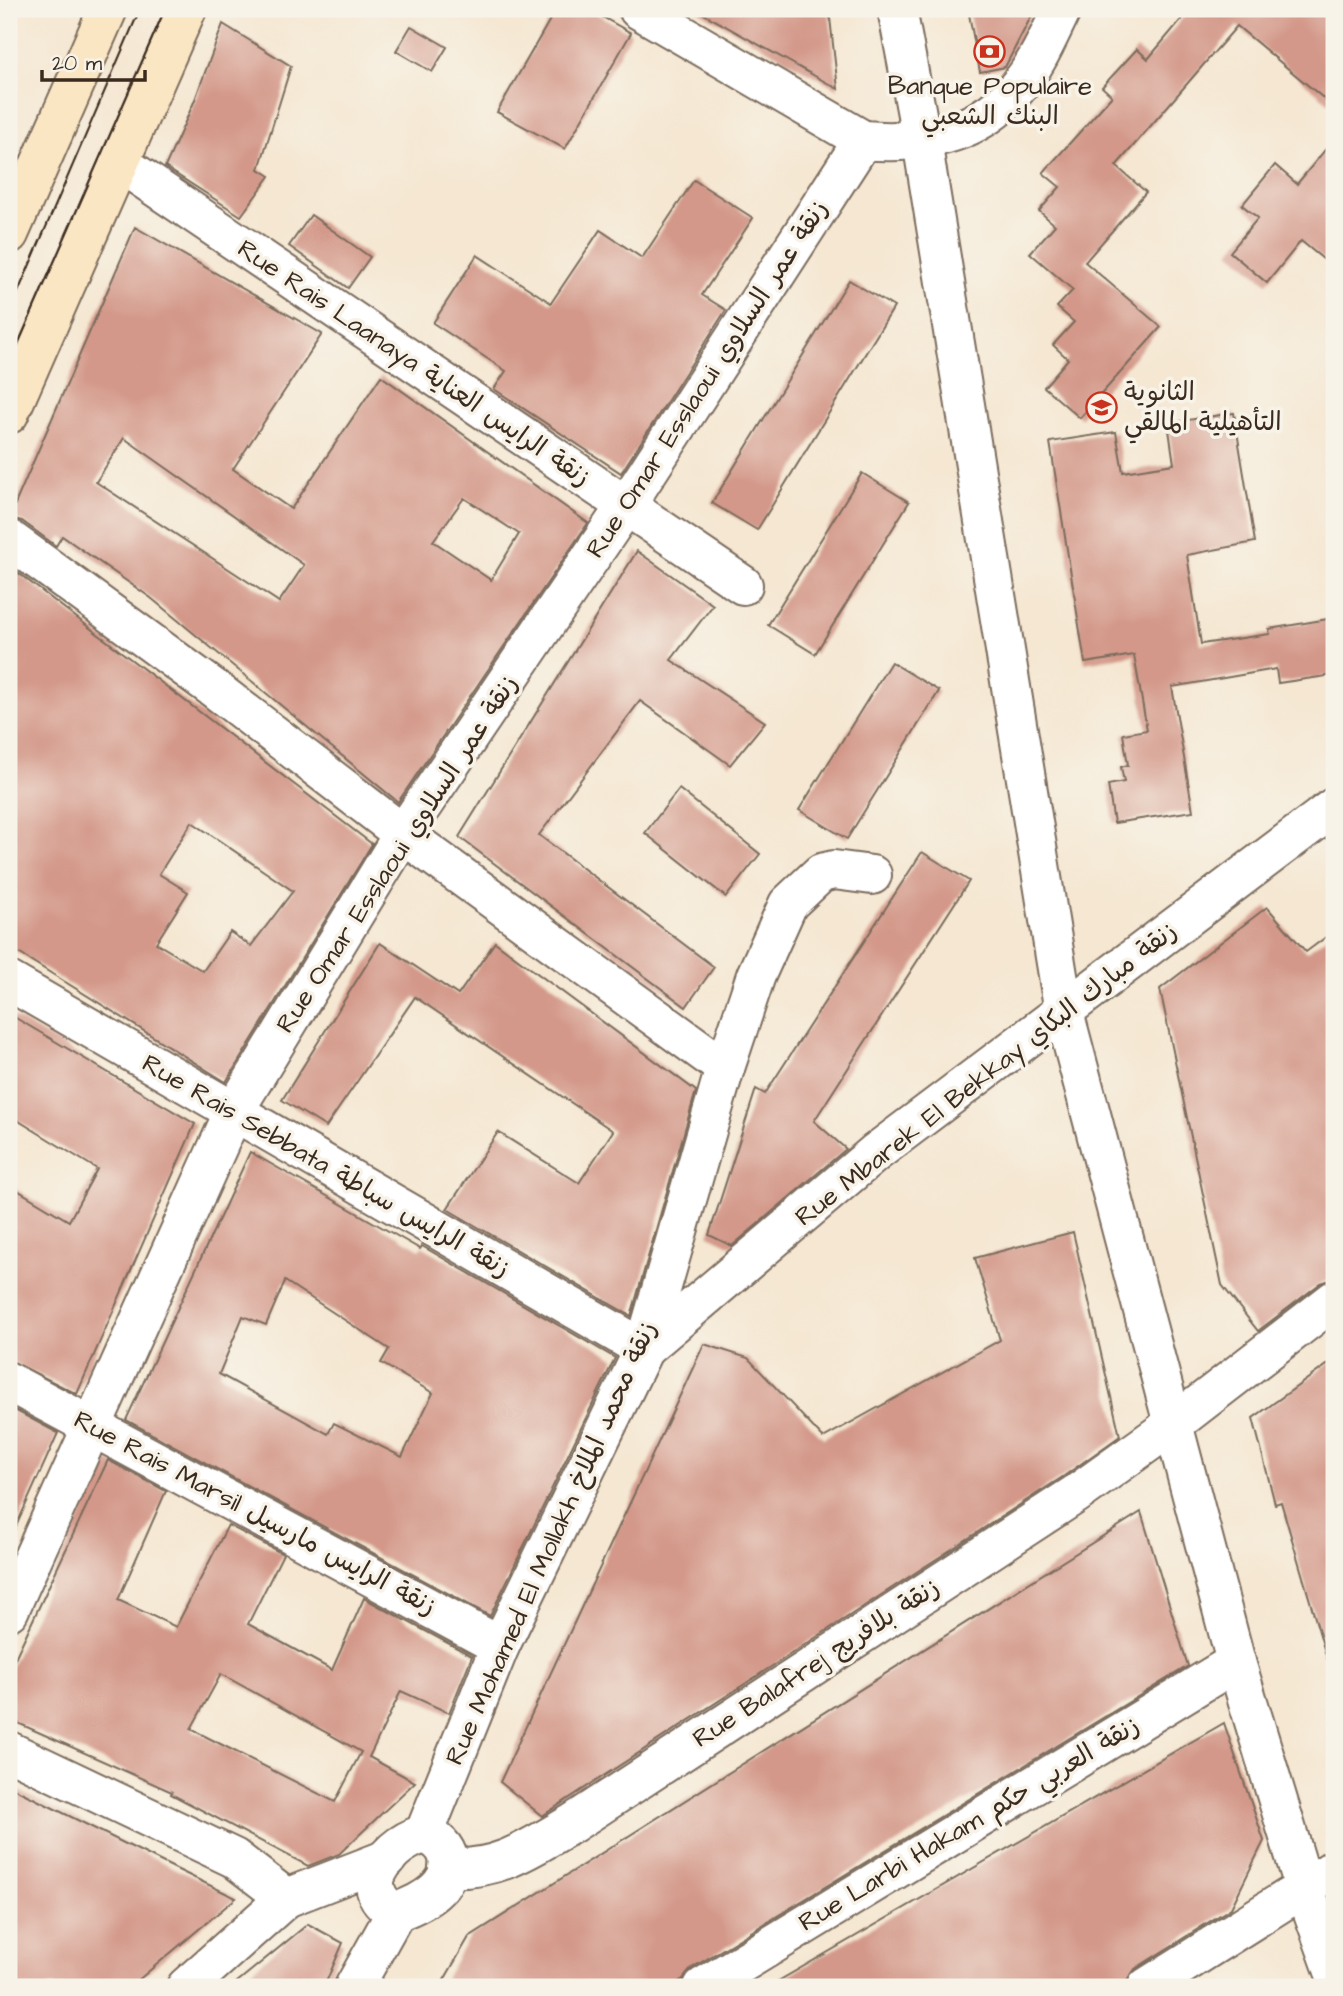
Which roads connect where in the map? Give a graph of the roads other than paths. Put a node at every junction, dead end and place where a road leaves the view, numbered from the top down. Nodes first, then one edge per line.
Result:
1 (108, 9) edge
2 (187, 9) edge
3 (638, 9) edge
4 (897, 9) edge
5 (1062, 9) edge
6 (863, 140) junction
7 (922, 141) junction
8 (120, 163) junction
9 (9, 234) edge
10 (9, 414) edge
11 (625, 507) junction
12 (9, 539) edge
13 (743, 585) dead end
14 (1334, 807) edge
15 (403, 834) junction
16 (872, 875) dead end
17 (9, 981) edge
18 (1064, 1012) junction
19 (725, 1068) junction
20 (233, 1113) junction
21 (1334, 1300) edge
22 (643, 1349) junction
23 (9, 1381) edge
24 (92, 1425) junction
25 (1171, 1426) junction
26 (9, 1611) edge
27 (500, 1646) junction
28 (1236, 1662) junction
29 (9, 1751) edge
30 (424, 1834) junction
31 (387, 1859) junction
32 (448, 1868) junction
33 (1320, 1880) edge
34 (286, 1898) junction
35 (396, 1912) junction
36 (1334, 1971) edge
37 (186, 1987) edge
38 (354, 1987) edge
39 (703, 1987) edge
40 (1147, 1987) edge

1 - 9 main road
2 - 8 main road
3 - 6 street
4 - 7 street
5 - 7 street
6 - 7 street
6 - 11 street, Rue Omar Esslaoui زنقة عمر السلاوي
7 - 18 street
8 - 10 main road
8 - 11 street, Rue Rais Laanaya زنقة الرايس العناية
11 - 13 street, Rue Rais Laanaya زنقة الرايس العناية
11 - 15 street, Rue Omar Esslaoui زنقة عمر السلاوي
12 - 15 street
14 - 18 street, Rue Mbarek El Bekkay زنقة مبارك البكاي
15 - 19 street
15 - 20 street, Rue Omar Esslaoui زنقة عمر السلاوي
16 - 19 street, Rue Mohamed El Mollakh زنقة محمد الملاخ
17 - 20 street, Rue Rais Sebbata زنقة الرايس سباطة
18 - 22 street, Rue Mbarek El Bekkay زنقة مبارك البكاي
18 - 25 street
19 - 22 street, Rue Mohamed El Mollakh زنقة محمد الملاخ
20 - 22 street, Rue Rais Sebbata زنقة الرايس سباطة
20 - 24 street, Rue Omar Esslaoui زنقة عمر السلاوي
21 - 25 street, Rue Balafrej زنقة بلافريج
22 - 27 street, Rue Mohamed El Mollakh زنقة محمد الملاخ
23 - 24 street, Rue Rais Marsil زنقة الرايس مارسيل
24 - 26 street, Rue Omar Esslaoui زنقة عمر السلاوي
24 - 27 street, Rue Rais Marsil زنقة الرايس مارسيل
25 - 28 street
25 - 32 street, Rue Balafrej زنقة بلافريج
27 - 30 street, Rue Mohamed El Mollakh زنقة محمد الملاخ
28 - 33 street
28 - 39 street, Rue Larbi Hakam زنقة العربي حكم
29 - 34 street
30 - 31 street
30 - 32 street
31 - 34 street
31 - 35 street
32 - 35 street
33 - 36 street
33 - 40 street
34 - 37 street
35 - 38 street

